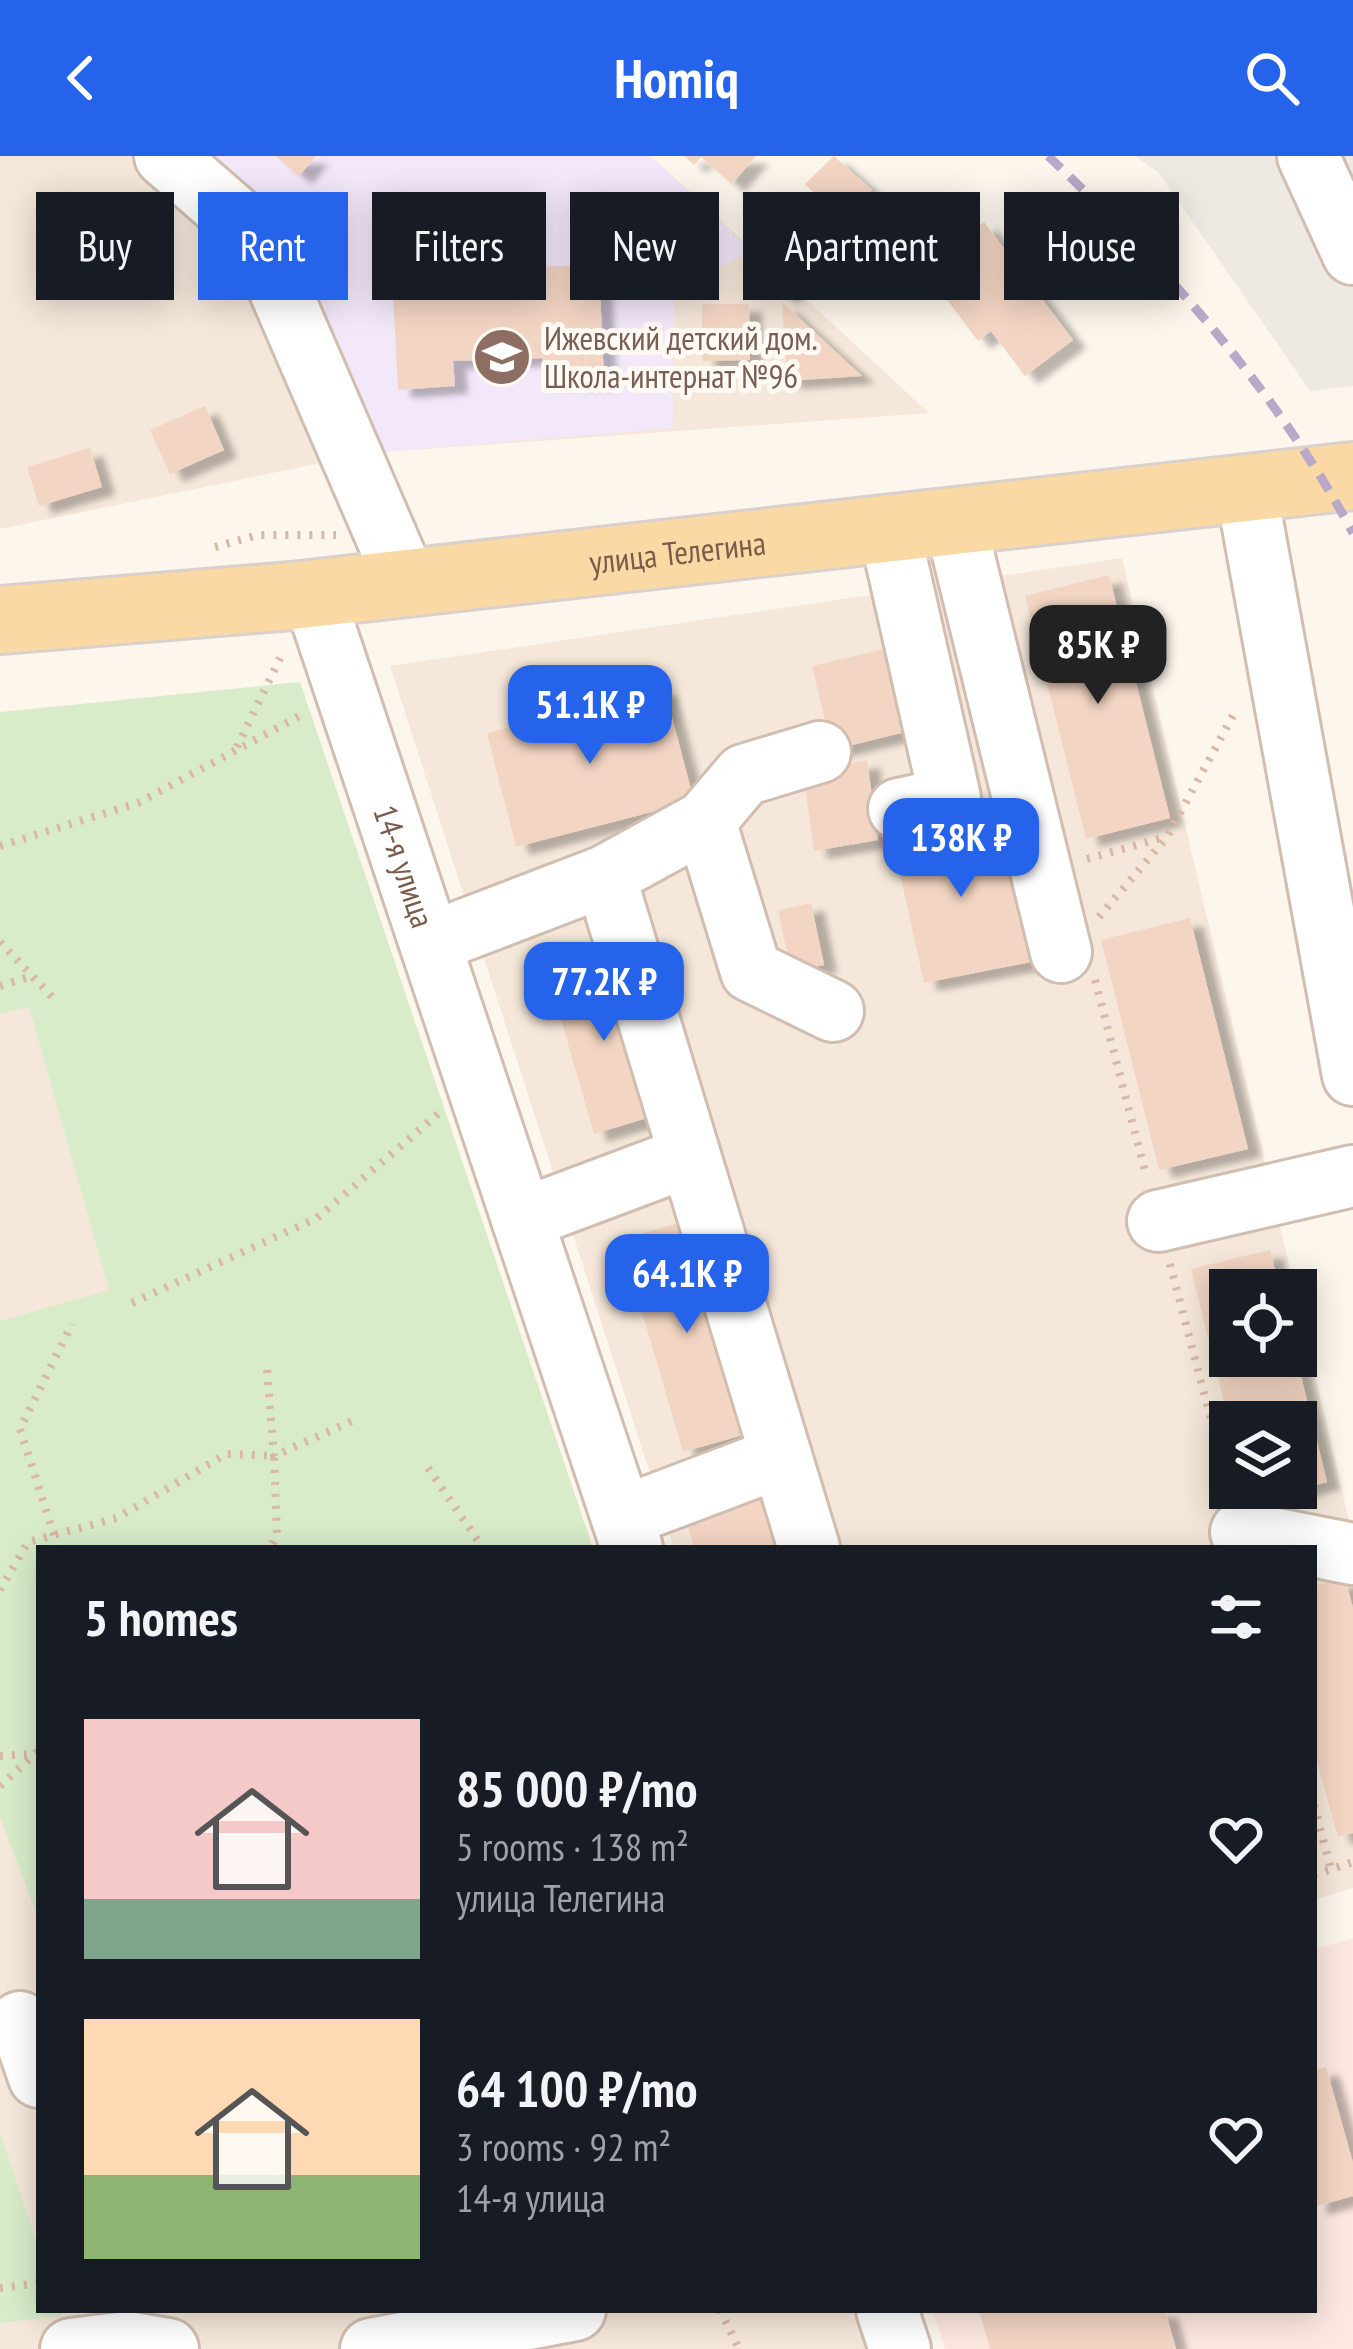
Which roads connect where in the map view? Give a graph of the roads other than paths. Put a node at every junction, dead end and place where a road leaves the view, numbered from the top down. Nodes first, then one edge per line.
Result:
1 (165, 156) edge
2 (1308, 156) edge
3 (1353, 254) edge
4 (1353, 476) edge
5 (1246, 488) junction
6 (955, 521) junction
7 (890, 528) junction
8 (406, 583) junction
9 (302, 615) junction
10 (0, 620) edge
11 (820, 752) dead end
12 (899, 809) dead end
13 (705, 820) junction
14 (605, 876) junction
15 (430, 943) junction
16 (1079, 953) road end
17 (832, 1011) dead end
18 (1353, 1076) edge
19 (690, 1156) junction
20 (1353, 1176) edge
21 (522, 1219) junction
22 (1158, 1221) road end
23 (781, 1457) junction
24 (627, 1532) edge
25 (1241, 1532) road end
26 (807, 1545) edge
27 (1307, 1545) edge
28 (1317, 1547) edge
29 (1353, 1554) edge
30 (559, 2313) edge
31 (888, 2313) edge
32 (371, 2349) edge
33 (900, 2349) edge

1 - 8 street
2 - 3 street
4 - 5 main road, улица Телегина
5 - 6 main road, улица Телегина
5 - 18 street
6 - 7 main road, улица Телегина
6 - 16 street
7 - 8 main road, улица Телегина
7 - 12 street
8 - 9 main road, улица Телегина
9 - 10 main road, улица Телегина
9 - 15 street, 14-я улица
11 - 13 street
13 - 14 street
13 - 17 street
14 - 15 street
14 - 19 street
15 - 21 street, 14-я улица
19 - 21 street
19 - 23 street
20 - 22 street
21 - 24 street, 14-я улица
23 - 24 street
23 - 26 street
25 - 27 street
28 - 29 street
30 - 32 street
31 - 33 street

